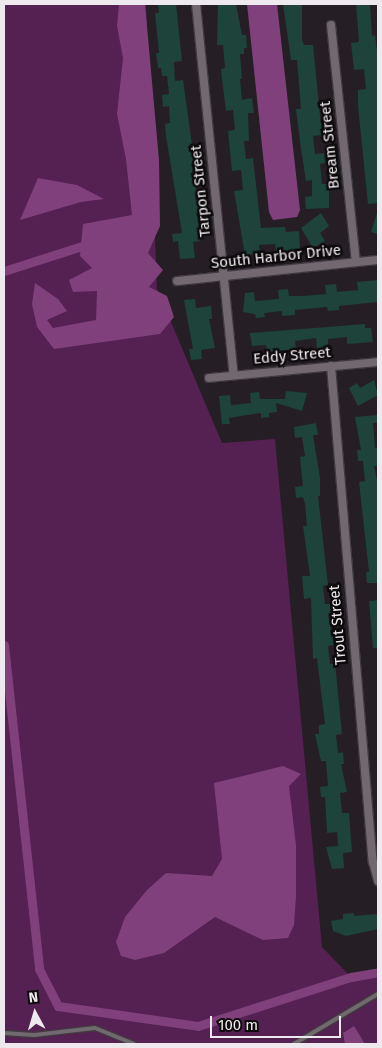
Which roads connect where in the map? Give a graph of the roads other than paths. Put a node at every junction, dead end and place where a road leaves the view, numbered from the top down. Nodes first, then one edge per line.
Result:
1 (196, 4) edge
2 (331, 25) dead end
3 (378, 260) edge
4 (356, 262) junction
5 (224, 277) junction
6 (177, 281) dead end
7 (378, 362) edge
8 (331, 366) junction
9 (234, 375) junction
10 (209, 378) dead end
11 (378, 880) edge
12 (378, 994) edge
13 (4, 1033) edge
14 (134, 1044) edge
15 (294, 1044) edge

1 - 5 street, Tarpon Street
2 - 4 street, Bream Street
3 - 4 street, South Harbor Drive
4 - 5 street, South Harbor Drive
5 - 6 street, South Harbor Drive
5 - 9 street, Tarpon Street
7 - 8 street, Eddy Street
8 - 9 street, Eddy Street
8 - 11 street, Trout Street
9 - 10 street, Eddy Street
12 - 15 lane
13 - 14 lane

